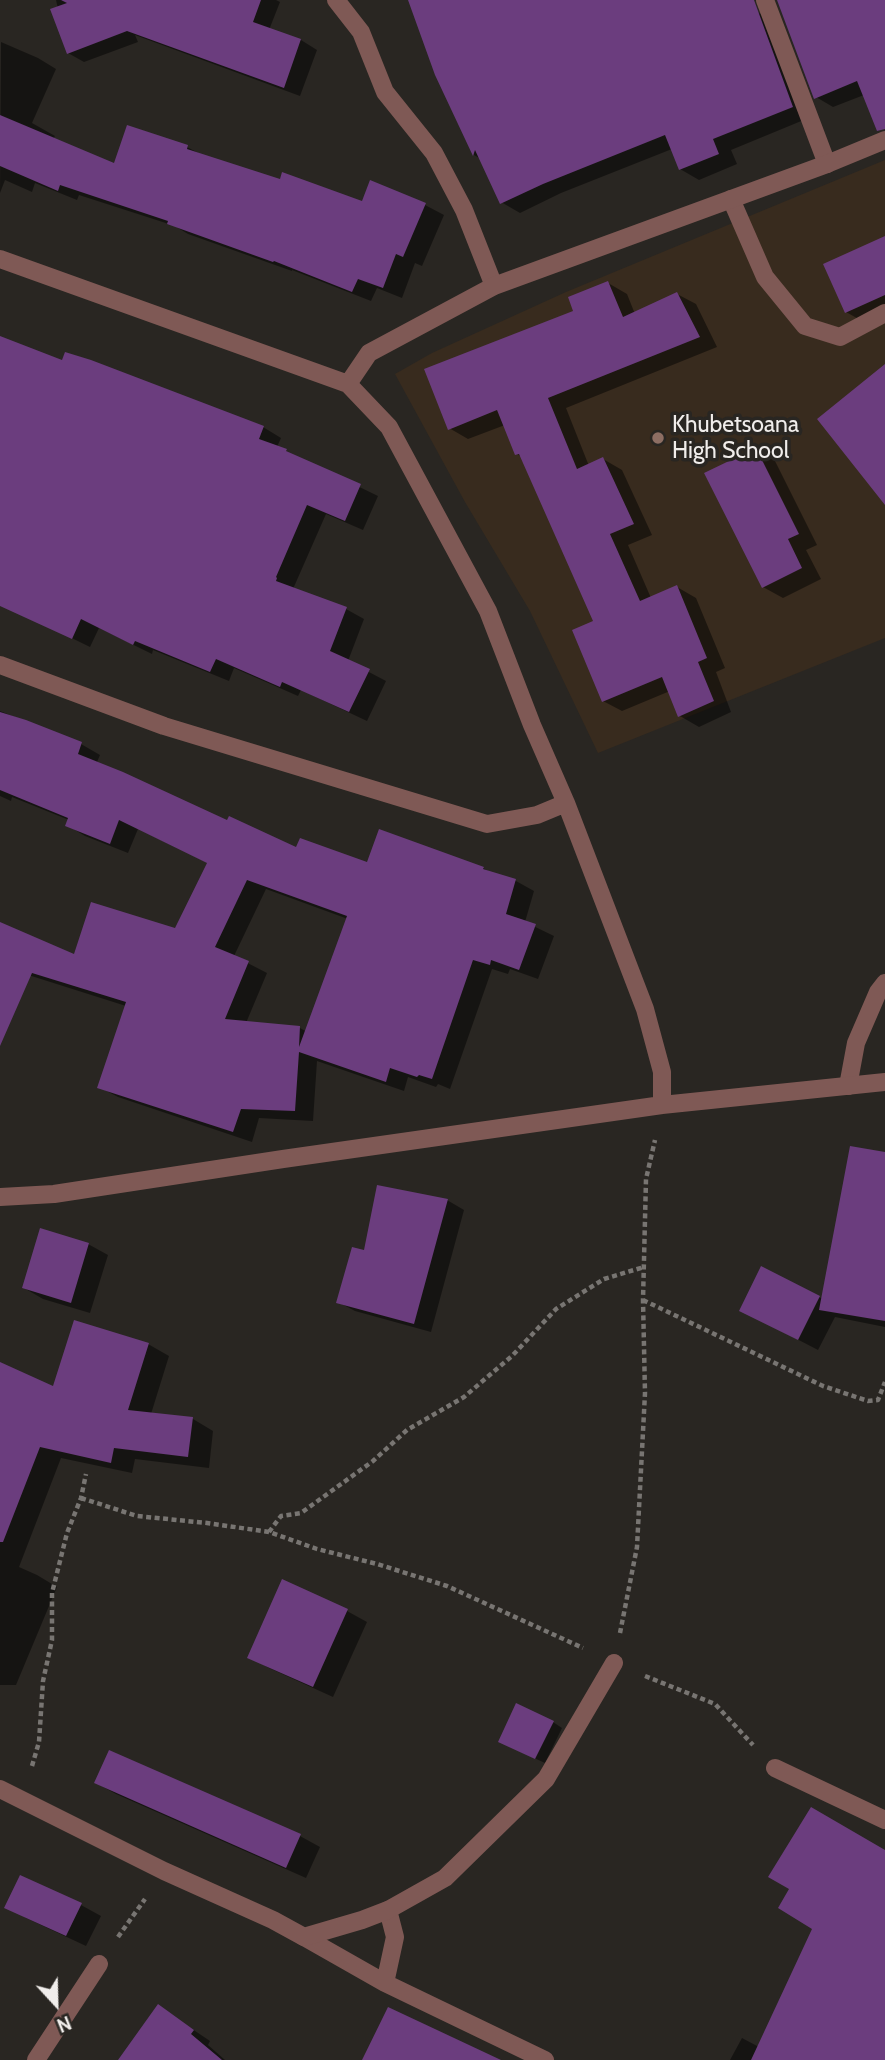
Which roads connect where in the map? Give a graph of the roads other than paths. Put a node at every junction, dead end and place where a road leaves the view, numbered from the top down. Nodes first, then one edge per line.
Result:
1 (335, 0) edge
2 (765, 0) edge
3 (885, 140) edge
4 (827, 164) junction
5 (731, 199) junction
6 (0, 259) edge
7 (494, 286) junction
8 (885, 313) edge
9 (348, 384) junction
10 (0, 665) edge
11 (566, 803) junction
12 (885, 983) edge
13 (885, 1083) edge
14 (848, 1086) junction
15 (662, 1105) junction
16 (0, 1197) edge
17 (614, 1663) road end
18 (775, 1768) road end
19 (0, 1789) edge
20 (885, 1821) edge
21 (387, 1910) junction
22 (304, 1937) junction
23 (99, 1964) road end
24 (385, 1983) junction
25 (36, 2060) edge
26 (545, 2060) edge

1 - 7 street
2 - 4 street
3 - 4 street
4 - 5 street
5 - 7 street
5 - 8 street
6 - 9 street
7 - 9 street
9 - 11 street
10 - 11 street
11 - 15 street
12 - 14 street
13 - 14 street
14 - 15 street
15 - 16 street
17 - 21 street
18 - 20 street
19 - 22 street
21 - 22 street
21 - 24 street
22 - 24 street
23 - 25 street
24 - 26 street

